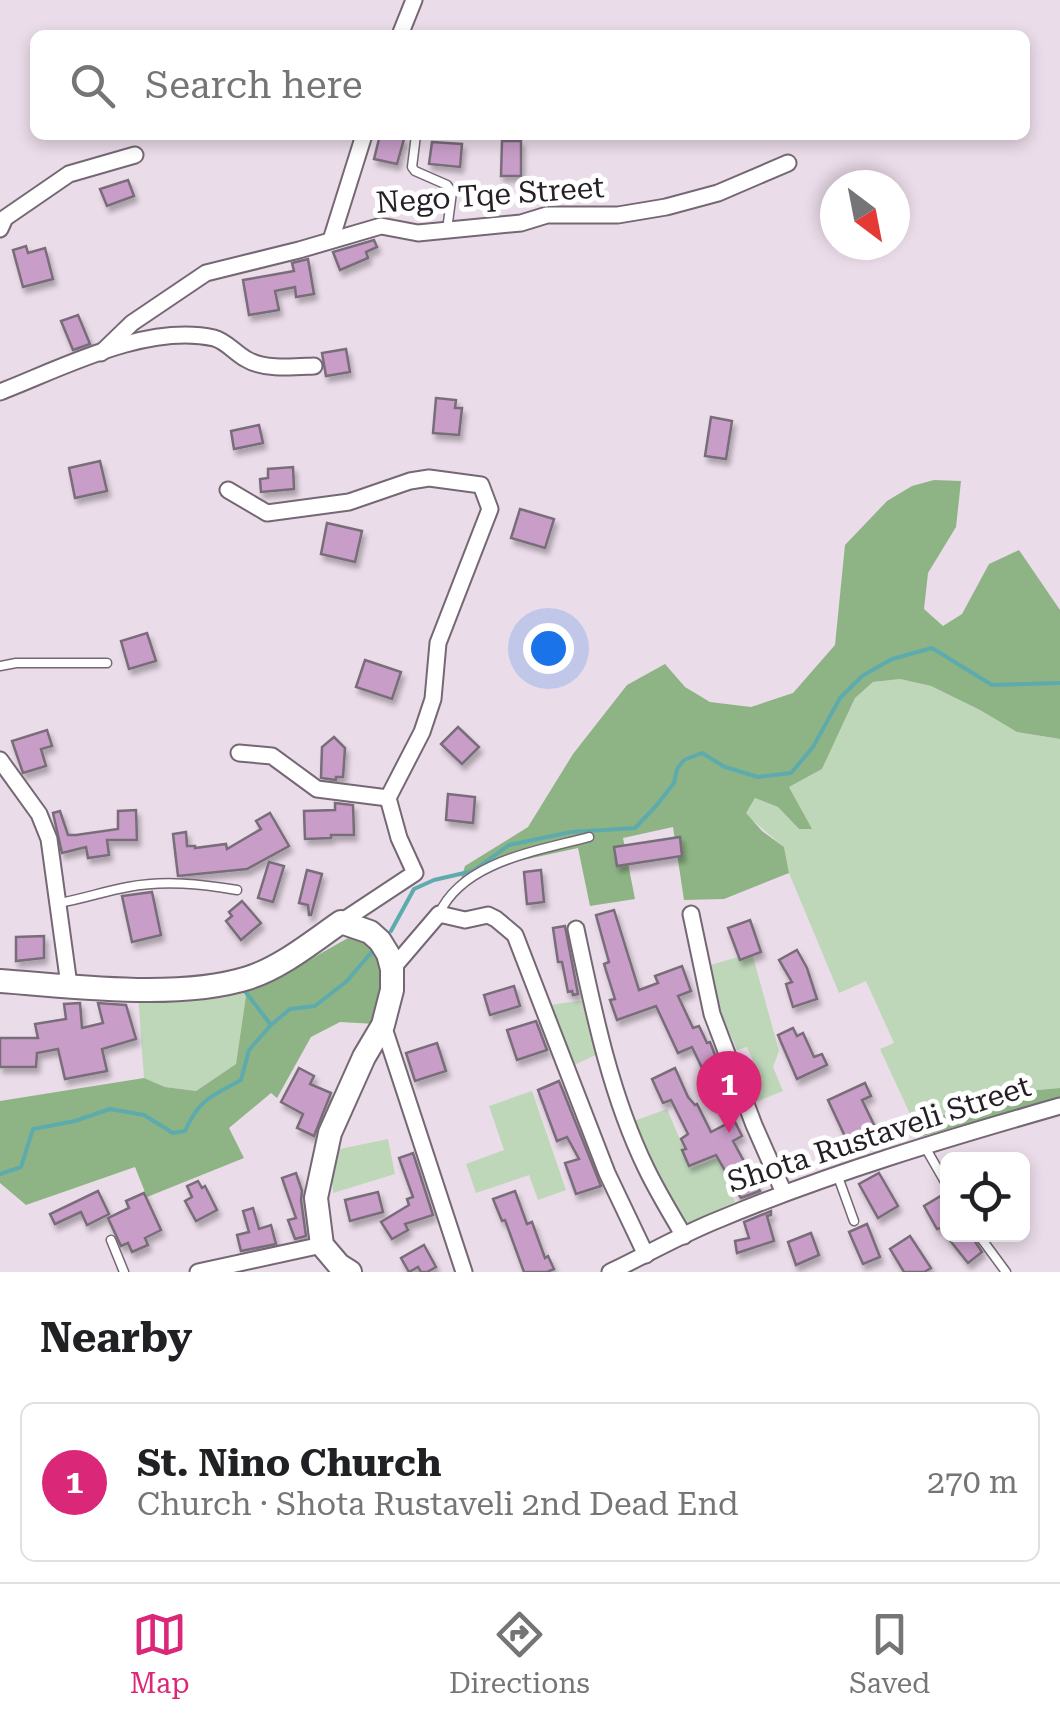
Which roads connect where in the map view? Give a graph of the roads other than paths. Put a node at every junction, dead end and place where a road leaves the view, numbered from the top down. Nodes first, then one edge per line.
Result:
1 (414, 0) edge
2 (402, 30) edge
3 (362, 140) edge
4 (415, 140) edge
5 (136, 155) dead end
6 (788, 163) dead end
7 (0, 229) edge
8 (447, 230) junction
9 (331, 240) junction
10 (101, 353) junction
11 (314, 366) dead end
12 (0, 392) edge
13 (228, 490) dead end
14 (108, 663) dead end
15 (0, 666) edge
16 (239, 753) dead end
17 (0, 760) edge
18 (388, 798) junction
19 (589, 837) dead end
20 (237, 890) dead end
21 (60, 903) junction
22 (438, 914) junction
23 (691, 914) dead end
24 (342, 922) junction
25 (576, 929) dead end
26 (392, 968) junction
27 (0, 981) edge
28 (70, 985) junction
29 (383, 1024) junction
30 (1060, 1106) edge
31 (924, 1146) junction
32 (940, 1173) edge
33 (837, 1174) junction
34 (784, 1193) junction
35 (854, 1221) dead end
36 (684, 1236) junction
37 (111, 1240) dead end
38 (984, 1242) edge
39 (322, 1245) junction
40 (646, 1255) junction
41 (256, 1266) edge
42 (124, 1272) edge
43 (198, 1272) edge
44 (350, 1272) edge
45 (464, 1272) edge
46 (610, 1272) edge
47 (1006, 1272) edge

1 - 2 street
3 - 9 street
4 - 8 lane
5 - 7 street
6 - 8 street, Nego Tqe Street
8 - 9 street, Nego Tqe Street
9 - 10 street, Nego Tqe Street
10 - 11 street, Nego Tqe Street
10 - 12 street, Nego Tqe Street
13 - 18 street
14 - 15 lane
16 - 18 street
17 - 21 street
18 - 24 street
19 - 22 lane
20 - 21 lane
21 - 28 street
22 - 26 street
22 - 40 street
23 - 34 street
24 - 26 street
24 - 28 street
25 - 36 street
26 - 29 street
27 - 28 street
29 - 39 street
29 - 45 street
30 - 31 street, Shota Rustaveli Street
31 - 32 lane
31 - 33 street, Shota Rustaveli Street
33 - 34 street, Shota Rustaveli Street
33 - 35 lane
34 - 36 street, Shota Rustaveli Street
36 - 40 street, Shota Rustaveli Street
37 - 42 lane
38 - 47 lane
39 - 41 street
39 - 44 street
40 - 46 street, Shota Rustaveli Street
41 - 43 street

